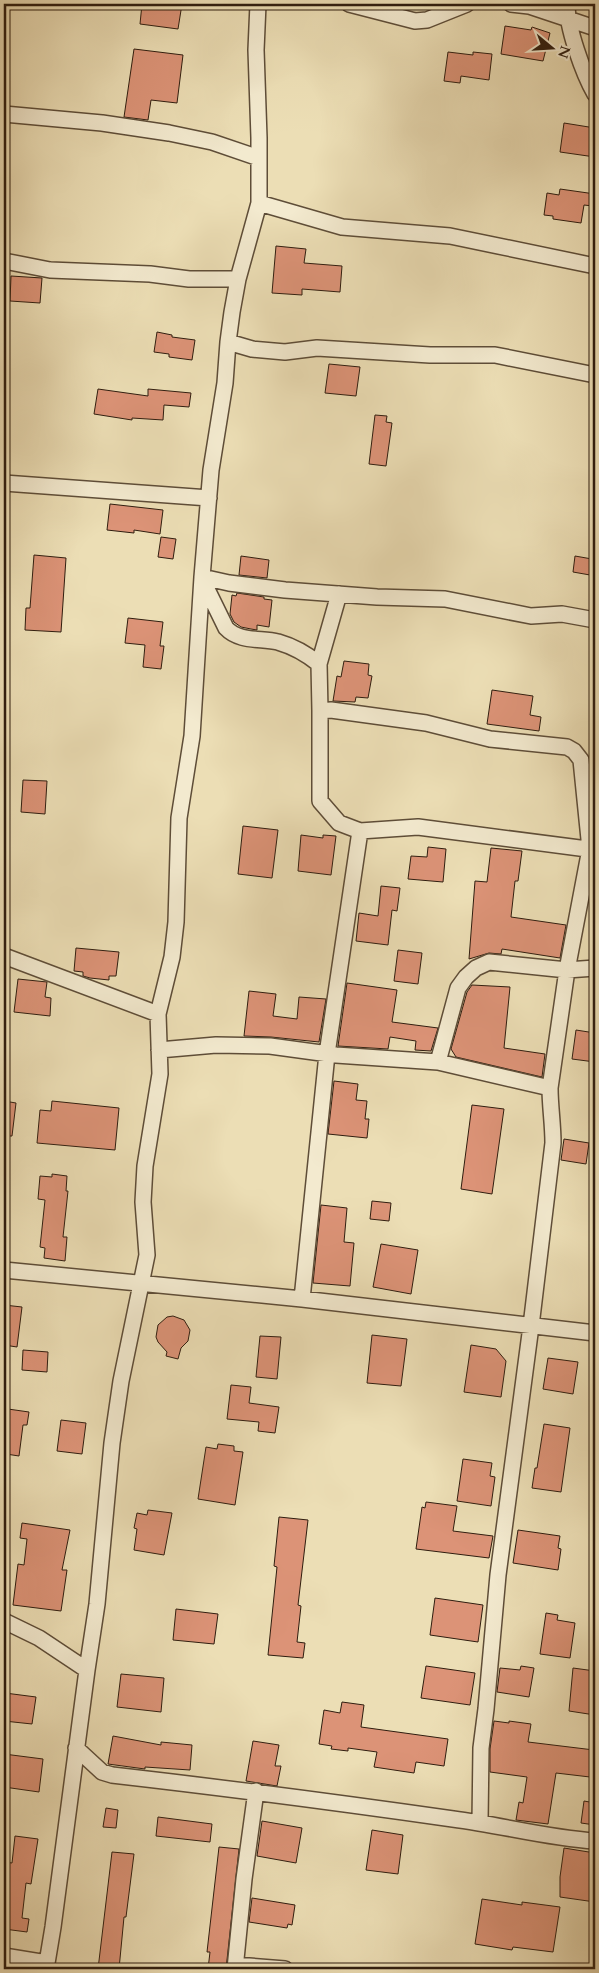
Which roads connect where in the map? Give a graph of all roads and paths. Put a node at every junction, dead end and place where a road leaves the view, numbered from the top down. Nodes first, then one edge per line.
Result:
1 (258, 4) edge
2 (349, 4) edge
3 (467, 4) edge
4 (511, 4) edge
5 (567, 10) edge
6 (595, 28) edge
7 (595, 94) edge
8 (4, 114) edge
9 (259, 158) junction
10 (259, 203) junction
11 (4, 261) edge
12 (595, 266) edge
13 (238, 279) junction
14 (228, 342) junction
15 (595, 375) edge
16 (4, 484) edge
17 (209, 498) junction
18 (202, 577) junction
19 (339, 594) junction
20 (595, 620) edge
21 (319, 664) junction
22 (320, 711) junction
23 (360, 831) junction
24 (592, 849) edge
25 (4, 956) edge
26 (595, 968) edge
27 (567, 970) junction
28 (158, 1014) junction
29 (159, 1050) junction
30 (328, 1054) junction
31 (438, 1062) junction
32 (550, 1088) junction
33 (4, 1270) edge
34 (142, 1284) junction
35 (302, 1299) junction
36 (531, 1326) junction
37 (595, 1334) edge
38 (4, 1621) edge
39 (86, 1670) junction
40 (76, 1748) junction
41 (256, 1791) junction
42 (480, 1822) junction
43 (595, 1841) edge
44 (4, 1956) edge
45 (46, 1966) edge
46 (235, 1967) edge
47 (285, 1969) edge

1 - 9 street
2 - 3 street
4 - 5 street
5 - 6 street
5 - 7 street
8 - 9 street
9 - 10 street
10 - 12 street
10 - 13 street
11 - 13 street
13 - 14 street
14 - 15 street
14 - 17 street
16 - 17 street
17 - 18 street
18 - 19 street
18 - 21 street
18 - 28 street
19 - 20 street
19 - 21 street
21 - 22 street
22 - 23 street
22 - 24 street
23 - 24 street
23 - 30 street
24 - 27 street
25 - 28 street
26 - 27 street
27 - 31 street
27 - 32 street
28 - 29 street
29 - 30 street
29 - 34 street
30 - 31 street
30 - 35 street
31 - 32 street
32 - 36 street
33 - 34 street
34 - 35 street
34 - 39 street
35 - 36 street
36 - 37 street
36 - 42 street
38 - 39 street
39 - 40 street
40 - 41 street
40 - 45 street
41 - 42 street
41 - 46 street
42 - 43 street
44 - 45 street
46 - 47 street

